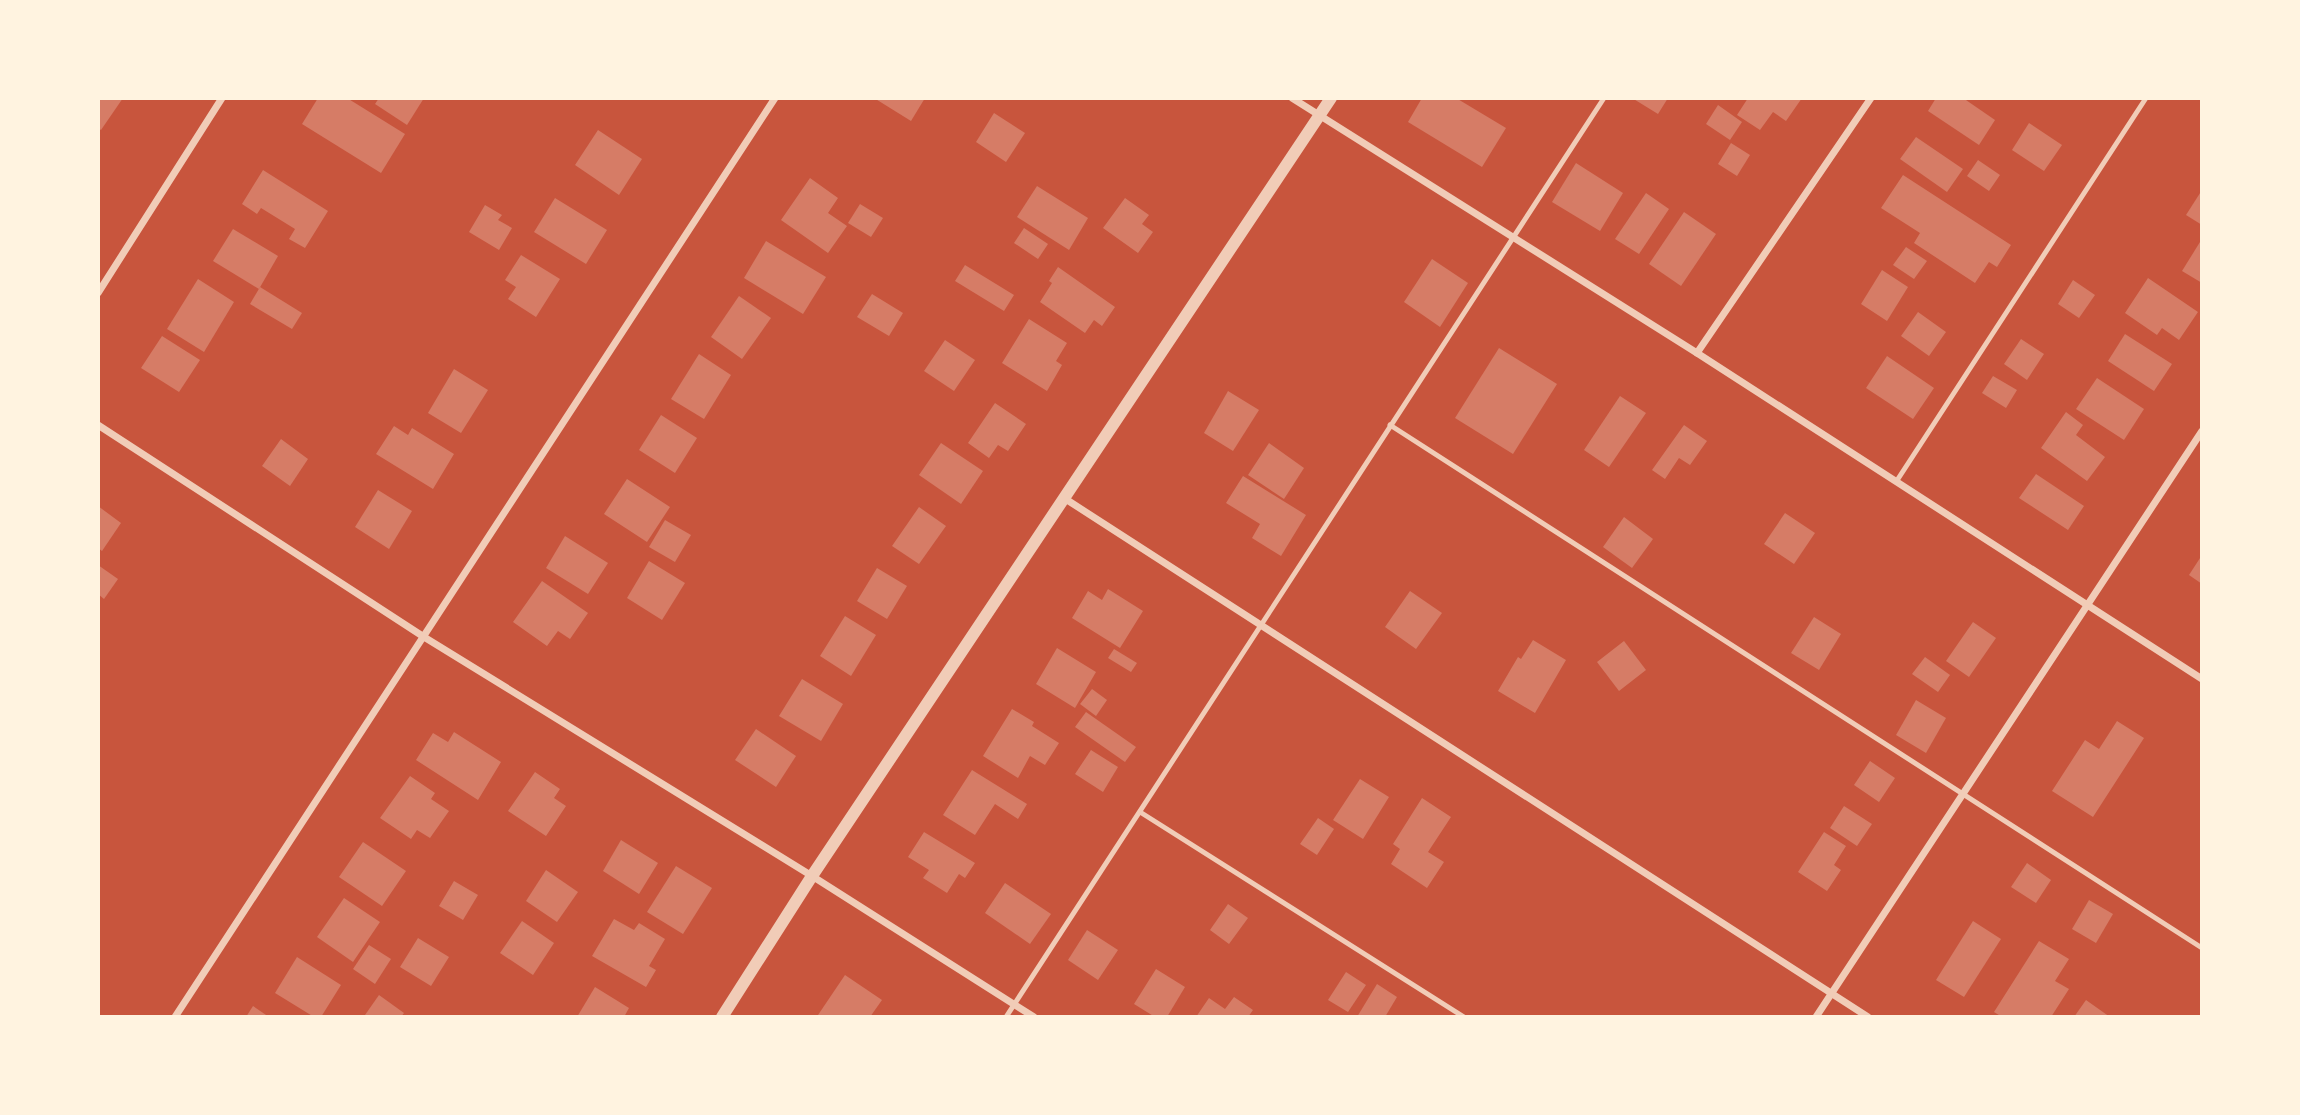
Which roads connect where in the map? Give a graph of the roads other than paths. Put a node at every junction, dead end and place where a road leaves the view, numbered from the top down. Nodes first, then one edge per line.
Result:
1 (222, 98) edge
2 (775, 98) edge
3 (1292, 98) edge
4 (1331, 98) edge
5 (1604, 98) edge
6 (1871, 98) edge
7 (2146, 98) edge
8 (1320, 116) junction
9 (1513, 236) junction
10 (98, 293) edge
11 (1697, 353) junction
12 (98, 425) edge
13 (1390, 425) junction
14 (2202, 431) edge
15 (1896, 482) junction
16 (1064, 498) junction
17 (2086, 605) junction
18 (1261, 624) junction
19 (424, 637) junction
20 (2202, 679) edge
21 (1962, 794) junction
22 (1140, 812) junction
23 (812, 876) junction
24 (2202, 948) edge
25 (1831, 993) junction
26 (1014, 1004) junction
27 (175, 1017) edge
28 (722, 1017) edge
29 (1006, 1017) edge
30 (1034, 1017) edge
31 (1464, 1017) edge
32 (1816, 1017) edge
33 (1868, 1017) edge

1 - 10 street
2 - 19 street
3 - 8 street
4 - 8 street
5 - 9 lane
6 - 11 street
7 - 15 lane
8 - 9 street
8 - 16 street
9 - 11 street
9 - 13 lane
11 - 15 street
12 - 19 street
13 - 18 lane
13 - 21 lane
14 - 17 street
15 - 17 street
16 - 18 street
16 - 23 street
17 - 20 street
17 - 21 street
18 - 22 lane
18 - 25 street
19 - 23 street
19 - 27 street
21 - 24 lane
21 - 25 street
22 - 26 lane
22 - 31 lane
23 - 26 street
23 - 28 street
25 - 32 street
25 - 33 street
26 - 29 lane
26 - 30 street

